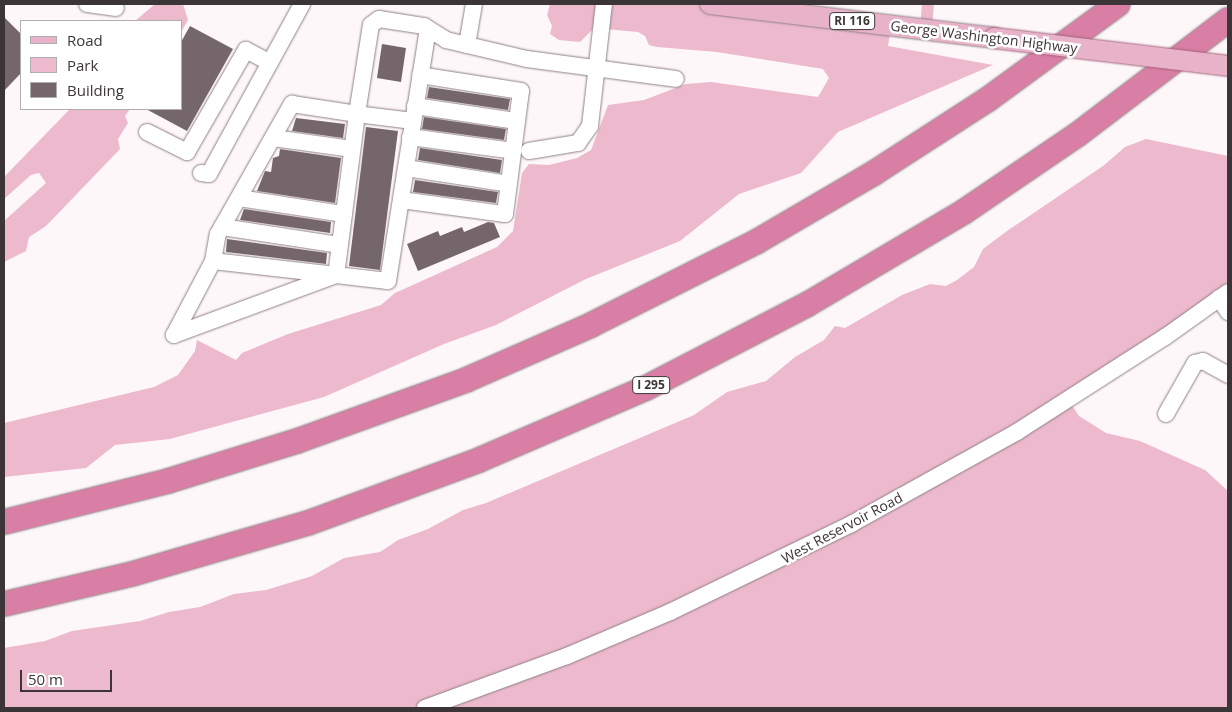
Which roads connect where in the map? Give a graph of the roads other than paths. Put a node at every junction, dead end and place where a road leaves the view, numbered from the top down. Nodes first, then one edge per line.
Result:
1 (87, 4) edge
2 (302, 4) edge
3 (474, 4) edge
4 (604, 4) edge
5 (710, 4) edge
6 (1118, 4) edge
7 (745, 6) edge
8 (116, 8) dead end
9 (1228, 20) edge
10 (428, 29) junction
11 (467, 45) junction
12 (270, 63) junction
13 (1228, 66) edge
14 (596, 71) junction
15 (420, 75) junction
16 (676, 79) dead end
17 (357, 114) junction
18 (413, 121) junction
19 (517, 121) junction
20 (147, 132) dead end
21 (272, 138) junction
22 (352, 149) junction
23 (521, 152) junction
24 (406, 168) junction
25 (201, 173) dead end
26 (509, 184) junction
27 (239, 198) junction
28 (401, 200) junction
29 (344, 214) junction
30 (222, 227) junction
31 (340, 245) junction
32 (212, 261) junction
33 (336, 275) junction
34 (1224, 295) edge
35 (1228, 312) edge
36 (1228, 375) edge
37 (1166, 414) dead end
38 (4, 522) edge
39 (4, 604) edge
40 (460, 702) edge
41 (425, 708) edge

1 - 8 street
2 - 12 street
3 - 11 street
4 - 14 street
5 - 7 main road, George Washington Highway / RI 116
6 - 38 highway
7 - 13 main road, George Washington Highway / RI 116, bridge
9 - 39 highway, I 295
10 - 11 street
10 - 15 street
10 - 17 street
11 - 14 street
12 - 20 street
12 - 25 street
14 - 16 street
14 - 23 street
15 - 18 street
15 - 19 street
17 - 18 street
17 - 21 street
17 - 22 street
18 - 19 street
18 - 23 street
18 - 24 street
19 - 23 street
21 - 22 street
21 - 27 street
22 - 29 street
23 - 26 street
24 - 26 street
24 - 28 street
26 - 28 street
27 - 29 street
27 - 30 street
28 - 33 street
29 - 31 street
30 - 31 street
30 - 32 street
31 - 33 street
32 - 33 street
32 - 33 street
34 - 35 street
34 - 40 street, West Reservoir Road
36 - 37 street
40 - 41 street, West Reservoir Road

